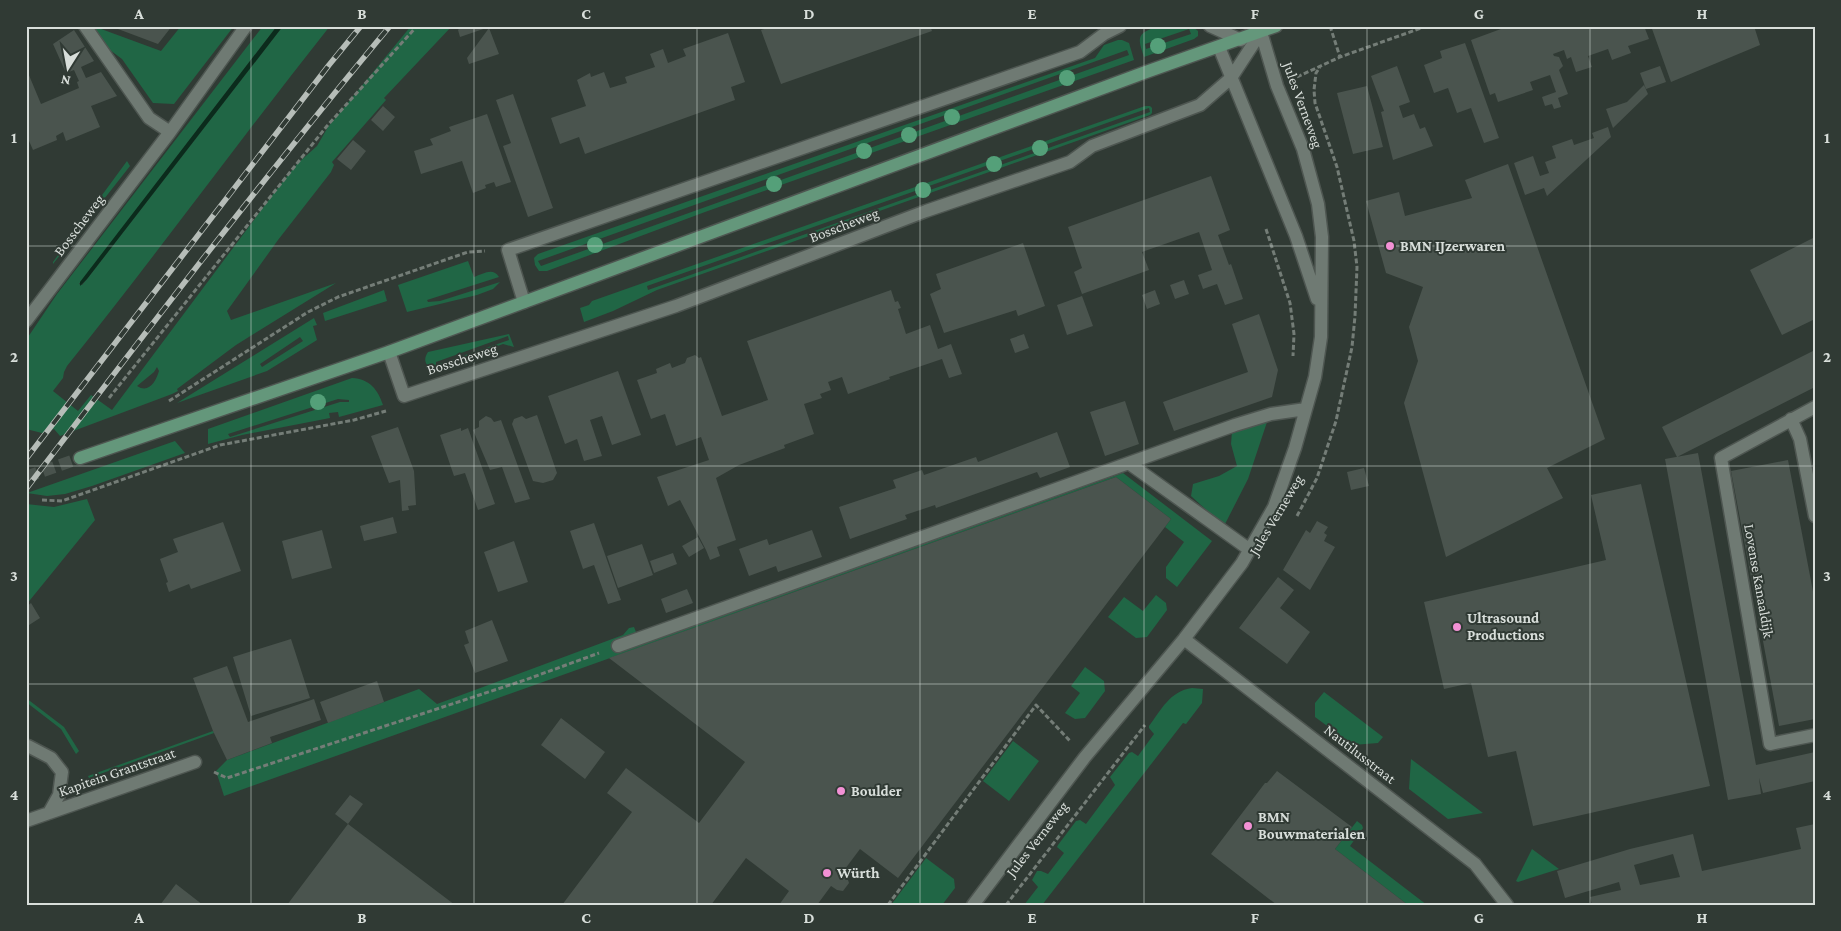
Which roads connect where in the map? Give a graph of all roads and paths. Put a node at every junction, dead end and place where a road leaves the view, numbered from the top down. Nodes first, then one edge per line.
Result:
1 (85, 26) edge
2 (246, 26) edge
3 (418, 26) edge
4 (1120, 26) edge
5 (1210, 26) edge
6 (1276, 26) edge
7 (1330, 26) edge
8 (1261, 32) junction
9 (1241, 40) junction
10 (1219, 47) junction
11 (1340, 57) dead end
12 (1320, 67) dead end
13 (1231, 78) junction
14 (170, 132) junction
15 (508, 250) junction
16 (524, 302) junction
17 (1320, 309) junction
18 (26, 322) edge
19 (389, 352) junction
20 (404, 396) junction
21 (109, 398) dead end
22 (167, 402) dead end
23 (1815, 407) edge
24 (1306, 409) junction
25 (1791, 419) junction
26 (80, 458) tunnel mouth
27 (1130, 464) junction
28 (42, 500) dead end
29 (1815, 516) edge
30 (1294, 522) dead end
31 (1250, 550) junction
32 (1184, 639) junction
33 (618, 646) joint
34 (1150, 718) dead end
35 (1815, 735) edge
36 (26, 746) edge
37 (1085, 757) junction
38 (195, 762) joint
39 (49, 813) junction
40 (26, 821) edge
41 (888, 905) edge
42 (973, 905) edge
43 (1006, 905) edge
44 (1507, 905) edge

1 - 14 street
2 - 14 street, Bosscheweg
3 - 21 path
4 - 15 street
5 - 9 street
6 - 8 main road, Bosscheweg
7 - 11 path
8 - 9 main road, Bosscheweg
8 - 13 street, Bosscheweg
8 - 17 street, Jules Verneweg
9 - 10 main road, Bosscheweg
10 - 13 street, Jules Verneweg
10 - 16 main road, Bosscheweg
12 - 30 path, Jules Verneweg
13 - 17 street, Jules Verneweg
13 - 20 street, Bosscheweg
14 - 18 street, Bosscheweg
15 - 16 street
15 - 22 path
16 - 19 main road, Bosscheweg
17 - 24 street, Jules Verneweg
19 - 20 street
19 - 26 main road, Bosscheweg
20 - 28 path
23 - 25 street, Lovense Kanaaldijk
24 - 27 street
24 - 31 street, Jules Verneweg
25 - 29 street
25 - 35 street, Lovense Kanaaldijk
27 - 31 street
27 - 33 street
31 - 32 street, Jules Verneweg
32 - 37 street, Jules Verneweg
32 - 44 street, Nautilusstraat
33 - 38 path
34 - 43 path, Jules Verneweg
36 - 39 street, Kapitein Grantstraat
37 - 41 path
37 - 42 street, Jules Verneweg
38 - 39 street, Kapitein Grantstraat
39 - 40 street, Kapitein Grantstraat

